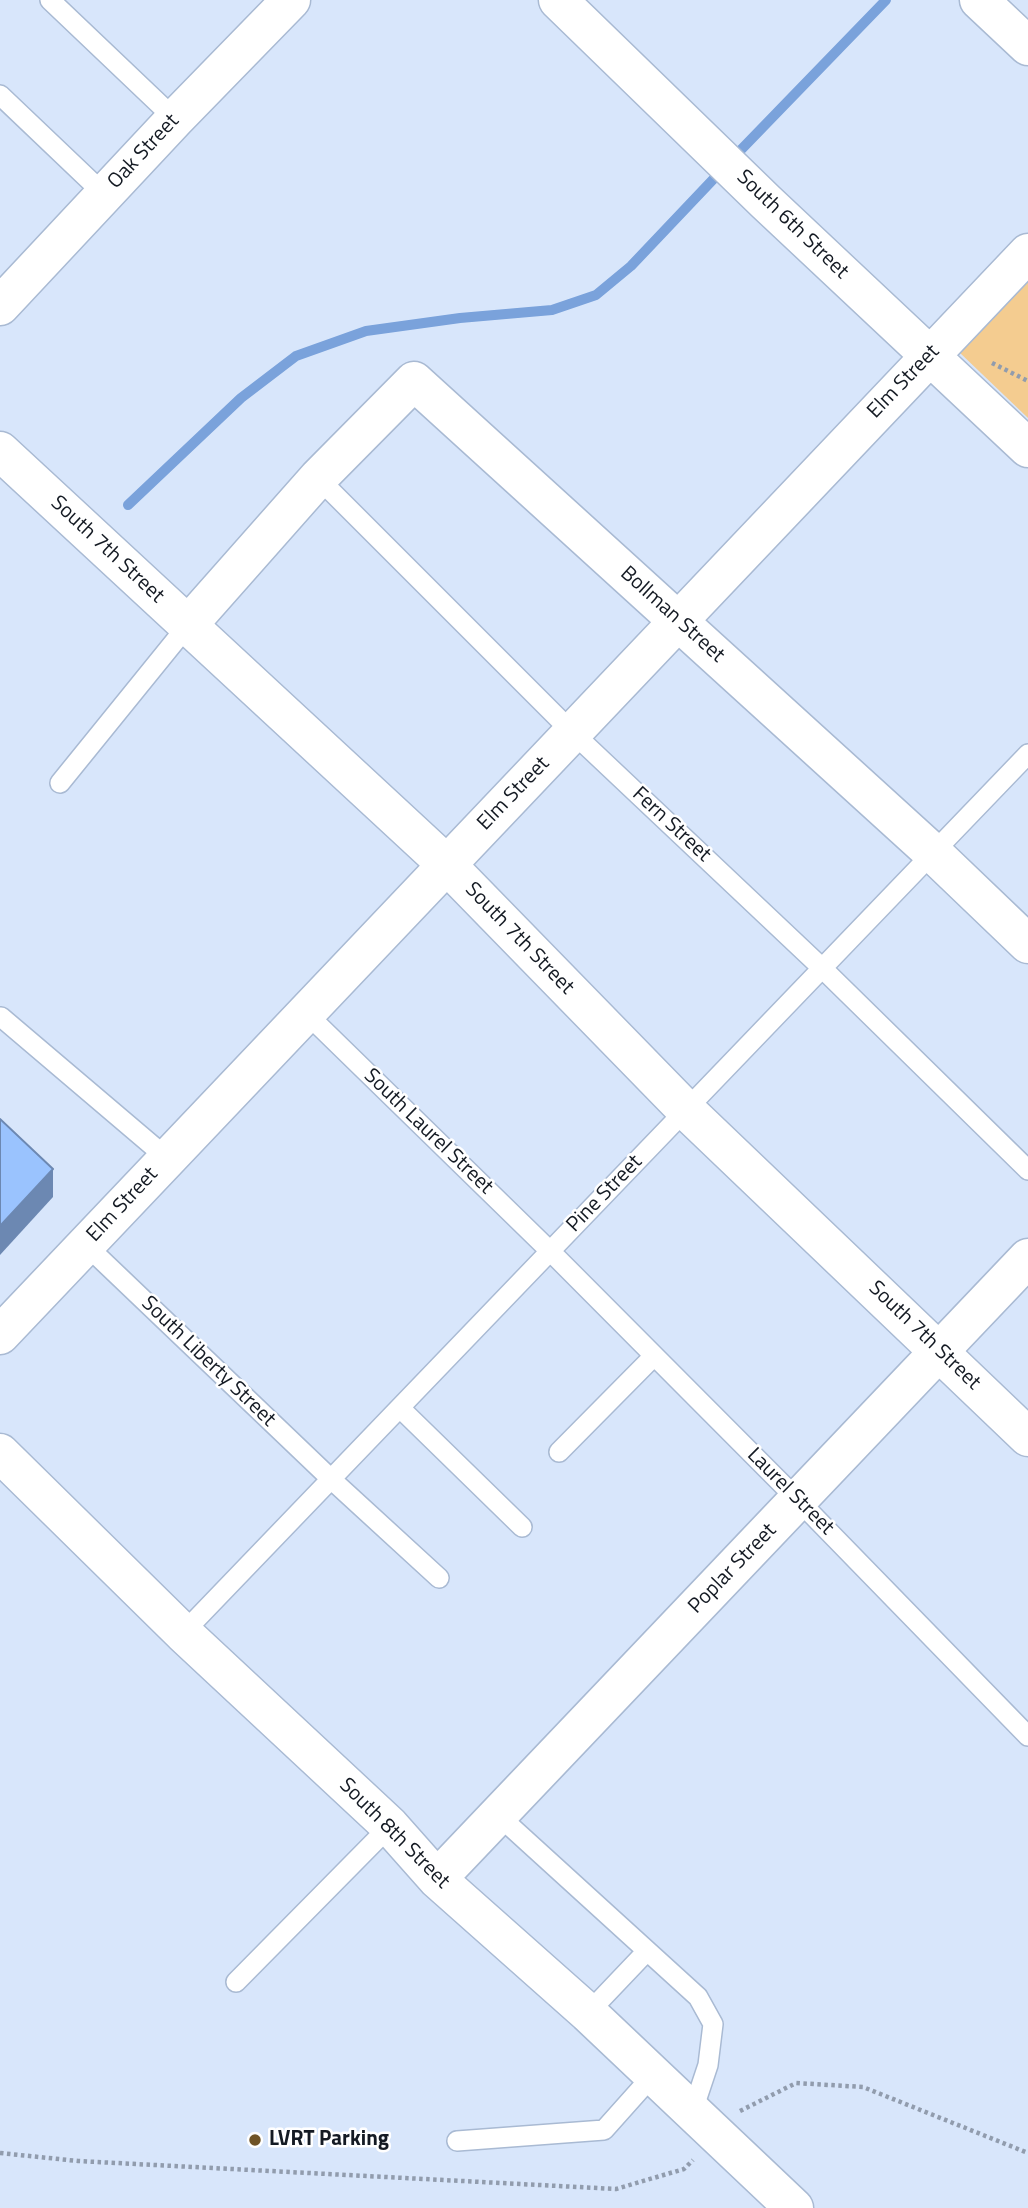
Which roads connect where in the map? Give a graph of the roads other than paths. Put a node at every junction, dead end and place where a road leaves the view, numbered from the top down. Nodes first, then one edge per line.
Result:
1 (50, 0) edge
2 (291, 0) edge
3 (558, 0) edge
4 (979, 0) edge
5 (1028, 46) edge
6 (0, 95) edge
7 (175, 119) junction
8 (104, 194) junction
9 (1028, 253) edge
10 (0, 306) edge
11 (930, 356) junction
12 (1028, 449) edge
13 (0, 451) edge
14 (318, 478) junction
15 (678, 620) junction
16 (188, 625) junction
17 (572, 732) junction
18 (1028, 754) edge
19 (60, 783) dead end
20 (933, 853) junction
21 (446, 864) junction
22 (1028, 944) edge
23 (822, 968) junction
24 (306, 1013) junction
25 (1, 1017) edge
26 (686, 1110) junction
27 (167, 1158) junction
28 (1028, 1170) edge
29 (86, 1245) junction
30 (550, 1251) junction
31 (1028, 1258) edge
32 (0, 1335) edge
33 (940, 1351) junction
34 (654, 1356) junction
35 (400, 1408) junction
36 (1028, 1437) edge
37 (559, 1452) dead end
38 (0, 1453) edge
39 (331, 1479) junction
40 (798, 1500) junction
41 (522, 1527) dead end
42 (439, 1578) dead end
43 (183, 1633) junction
44 (1028, 1736) edge
45 (498, 1815) junction
46 (390, 1826) junction
47 (438, 1879) junction
48 (647, 1951) junction
49 (236, 1982) dead end
50 (588, 2013) junction
51 (654, 2074) junction
52 (705, 2122) junction
53 (457, 2141) dead end
54 (794, 2208) edge

1 - 7 lane
2 - 7 street, Oak Street
3 - 11 street, South 6th Street
4 - 5 street
6 - 8 lane
7 - 8 street, Oak Street
8 - 10 street, Oak Street
9 - 11 street, Elm Street
11 - 12 street, South 6th Street
11 - 15 street, Elm Street
13 - 16 street, South 7th Street
14 - 15 street, Bollman Street
14 - 16 street
14 - 17 lane, Fern Street
15 - 17 street, Elm Street
15 - 20 street, Bollman Street
16 - 19 lane
16 - 21 street, South 7th Street
17 - 21 street, Elm Street
17 - 23 lane, Fern Street
18 - 20 lane, Pine Street
20 - 22 street, Bollman Street
20 - 23 lane, Pine Street
21 - 24 street, Elm Street
21 - 26 street, South 7th Street
23 - 26 lane, Pine Street
23 - 28 lane, Fern Street
24 - 27 street, Elm Street
24 - 30 lane, South Laurel Street
25 - 27 lane
26 - 30 lane, Pine Street
26 - 33 street, South 7th Street
27 - 29 street, Elm Street
29 - 32 street, Elm Street
29 - 39 lane, South Liberty Street
30 - 34 lane, Laurel Street
30 - 35 lane, Pine Street
31 - 33 street, Poplar Street
33 - 36 street, South 7th Street
33 - 40 street, Poplar Street
34 - 37 lane
34 - 40 lane, Laurel Street
35 - 39 lane, Pine Street
35 - 41 lane
38 - 43 street, South 8th Street
39 - 42 lane, South Liberty Street
39 - 43 lane, Pine Street
40 - 44 lane, Laurel Street
40 - 45 street, Poplar Street
43 - 46 street, South 8th Street
45 - 47 street, Poplar Street
45 - 48 lane
46 - 47 street, South 8th Street
46 - 49 lane
47 - 50 street, South 8th Street
48 - 50 lane
48 - 52 lane
50 - 51 street, South 8th Street
51 - 52 street, South 8th Street
51 - 53 lane
52 - 54 street, South 8th Street

